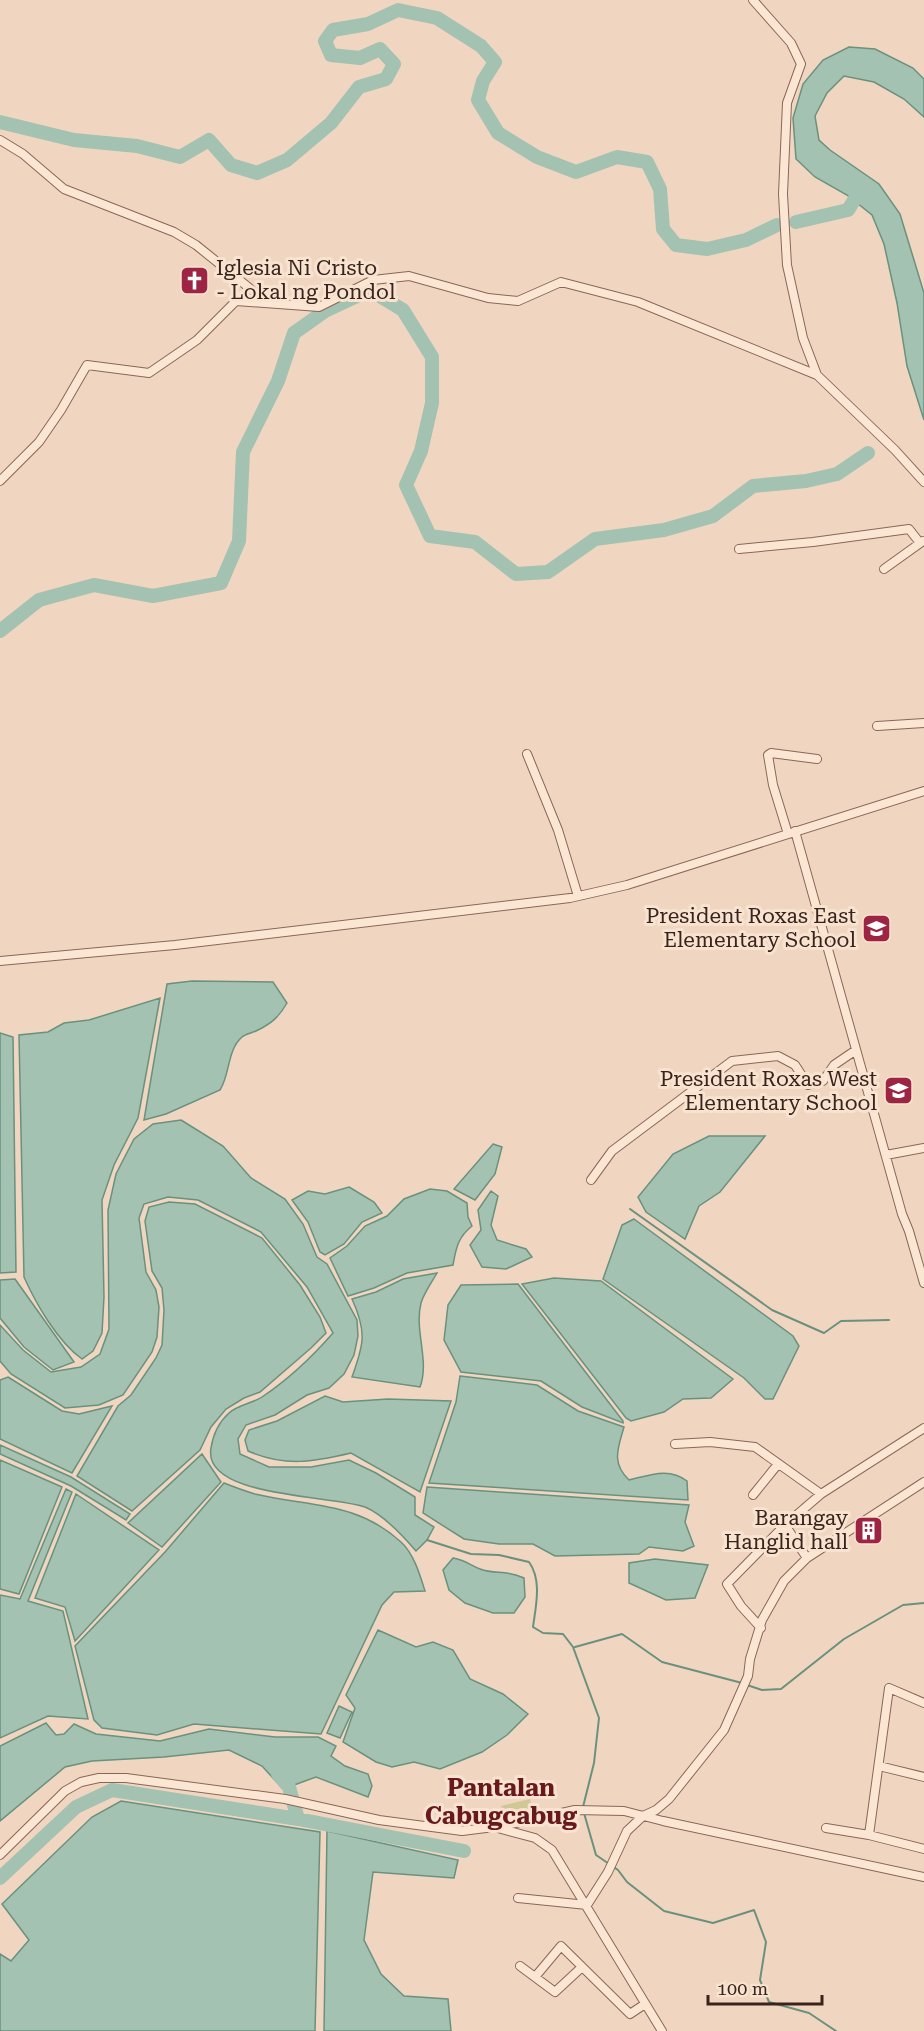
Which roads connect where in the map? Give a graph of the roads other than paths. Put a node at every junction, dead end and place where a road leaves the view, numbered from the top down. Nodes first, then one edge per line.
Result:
1 (753, 0) edge
2 (0, 140) edge
3 (268, 303) junction
4 (817, 375) junction
5 (0, 481) edge
6 (924, 482) edge
7 (922, 541) edge
8 (739, 549) dead end
9 (884, 568) dead end
10 (924, 723) edge
11 (877, 726) dead end
12 (527, 754) dead end
13 (817, 759) dead end
14 (924, 791) edge
15 (791, 832) junction
16 (578, 896) junction
17 (0, 961) edge
18 (856, 1050) junction
19 (924, 1148) edge
20 (886, 1155) junction
21 (591, 1180) dead end
22 (924, 1283) edge
23 (924, 1428) edge
24 (675, 1444) dead end
25 (778, 1464) junction
26 (924, 1482) edge
27 (821, 1494) junction
28 (753, 1495) dead end
29 (785, 1525) junction
30 (807, 1558) junction
31 (761, 1628) junction
32 (924, 1703) edge
33 (879, 1766) junction
34 (924, 1777) edge
35 (643, 1816) junction
36 (494, 1827) junction
37 (826, 1828) dead end
38 (869, 1835) junction
39 (924, 1849) edge
40 (0, 1855) edge
41 (924, 1877) edge
42 (519, 1898) dead end
43 (587, 1905) junction
44 (520, 1966) dead end
45 (582, 1966) junction
46 (535, 1977) junction
47 (645, 2004) junction
48 (658, 2030) edge

1 - 4 street
2 - 3 street
3 - 4 street
3 - 5 street
4 - 6 street
7 - 8 street
7 - 9 street
10 - 11 street
12 - 16 street
13 - 15 street
14 - 15 street
15 - 16 street
15 - 18 street
16 - 17 street
18 - 20 street
18 - 21 street
19 - 20 street
20 - 22 street
23 - 27 street
24 - 25 street
25 - 27 street
25 - 28 street
26 - 30 street
27 - 29 street
29 - 30 street
29 - 31 street
30 - 31 street
31 - 35 street
32 - 33 street
33 - 34 street
33 - 38 street
35 - 36 street
35 - 41 street
35 - 43 street
36 - 40 street
36 - 43 street
37 - 38 street
38 - 39 street
42 - 43 street
43 - 47 street
44 - 46 street
45 - 46 street
45 - 46 street
45 - 47 street
47 - 48 street

